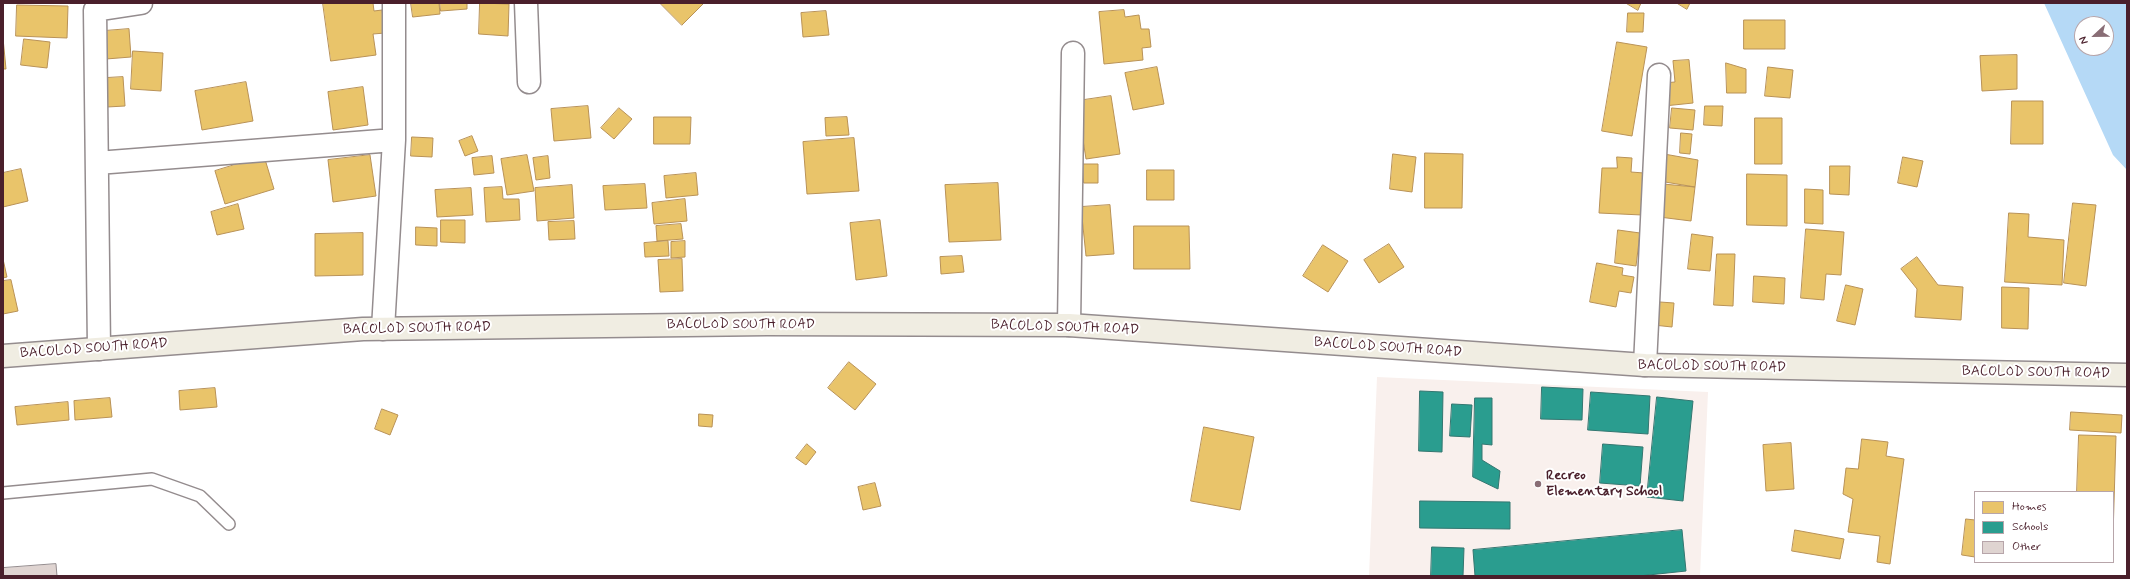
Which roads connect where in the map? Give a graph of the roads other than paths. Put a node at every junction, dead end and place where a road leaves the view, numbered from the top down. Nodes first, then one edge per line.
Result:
1 (142, 3) edge
2 (394, 3) edge
3 (526, 3) edge
4 (1073, 52) dead end
5 (1659, 75) dead end
6 (529, 82) dead end
7 (394, 140) junction
8 (97, 163) junction
9 (1069, 325) junction
10 (383, 329) junction
11 (99, 349) junction
12 (3, 356) edge
13 (1645, 366) junction
14 (2127, 375) edge
15 (3, 493) edge
16 (229, 524) dead end

1 - 8 street
2 - 7 street
3 - 6 street
4 - 9 street
5 - 13 street
7 - 8 street
7 - 10 street
8 - 11 street
9 - 10 highway, BACOLOD SOUTH ROAD
9 - 13 highway, BACOLOD SOUTH ROAD
10 - 11 highway, BACOLOD SOUTH ROAD
11 - 12 highway, BACOLOD SOUTH ROAD
13 - 14 highway, BACOLOD SOUTH ROAD
15 - 16 lane

